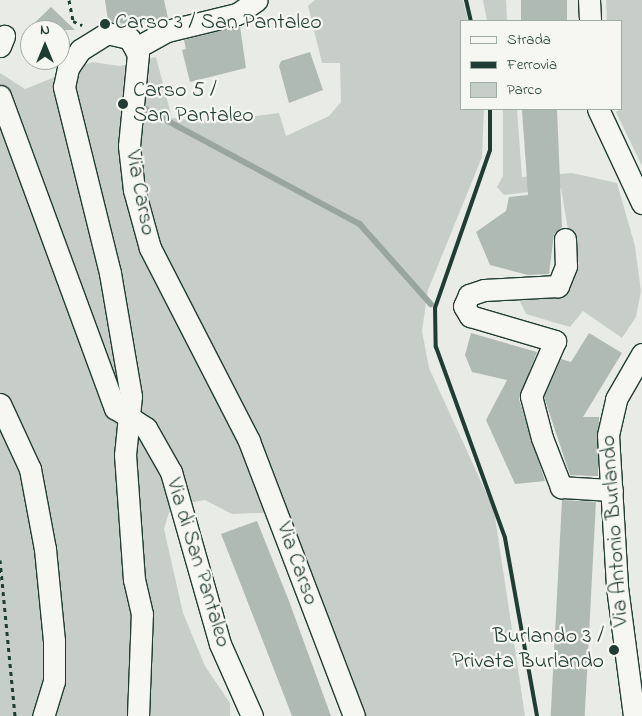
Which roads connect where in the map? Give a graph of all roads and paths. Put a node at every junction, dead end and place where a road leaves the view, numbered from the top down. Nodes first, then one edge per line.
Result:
1 (69, 0) edge
2 (258, 0) edge
3 (589, 0) edge
4 (590, 20) edge
5 (79, 26) dead end
6 (136, 48) junction
7 (0, 96) edge
8 (598, 110) edge
9 (642, 203) edge
10 (565, 239) dead end
11 (642, 354) edge
12 (0, 404) edge
13 (130, 421) junction
14 (612, 490) junction
15 (0, 560) edge
16 (15, 716) edge
17 (42, 716) edge
18 (138, 716) edge
19 (252, 716) edge
20 (354, 716) edge
21 (634, 716) edge

1 - 5 path
2 - 6 street
3 - 4 street
6 - 13 street, Via Carso
6 - 20 street, Via Carso
7 - 13 street
8 - 9 street
10 - 14 street
11 - 14 street, Via Antonio Burlando
12 - 17 street
13 - 18 street, Via Carso
13 - 19 street, Via di San Pantaleo
14 - 21 street, Via Antonio Burlando
15 - 16 path

